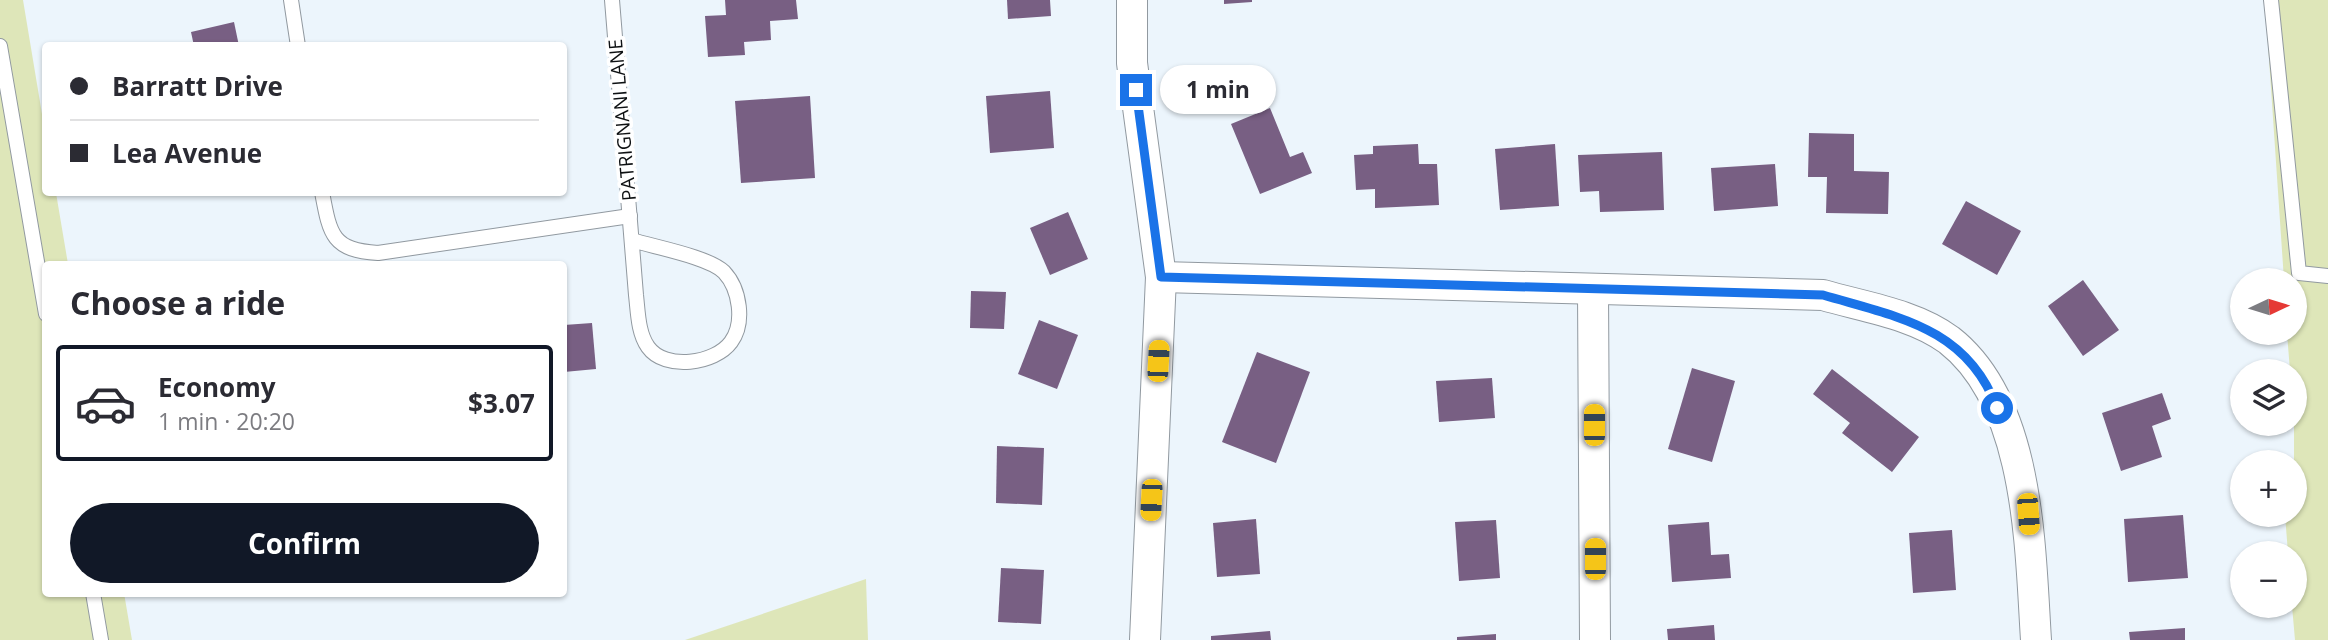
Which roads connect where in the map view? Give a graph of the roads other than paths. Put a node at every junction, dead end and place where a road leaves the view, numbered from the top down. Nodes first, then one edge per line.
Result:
1 (291, 0) edge
2 (612, 0) edge
3 (1132, 0) edge
4 (2271, 0) edge
5 (297, 42) edge
6 (0, 46) edge
7 (323, 196) edge
8 (630, 216) junction
9 (632, 240) junction
10 (2328, 276) edge
11 (1161, 277) junction
12 (42, 291) edge
13 (1593, 291) junction
14 (94, 597) edge
15 (101, 640) edge
16 (1145, 640) edge
17 (1595, 640) edge
18 (2036, 640) edge

1 - 5 lane
2 - 8 lane, PATRIGNANI LANE
3 - 11 street
4 - 10 lane
6 - 12 lane
7 - 8 lane
8 - 9 lane, PATRIGNANI LANE
9 - 9 lane, PATRIGNANI LANE
11 - 13 street
11 - 16 street
13 - 17 street
13 - 18 street
14 - 15 lane

